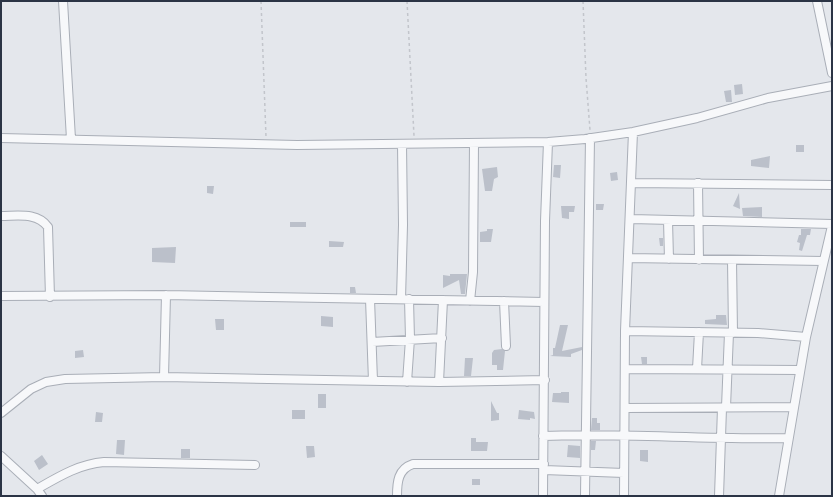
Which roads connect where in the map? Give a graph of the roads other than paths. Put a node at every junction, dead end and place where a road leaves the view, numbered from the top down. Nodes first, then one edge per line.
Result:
1 (63, 1) edge
2 (817, 1) edge
3 (832, 73) edge
4 (831, 84) edge
5 (634, 132) junction
6 (1, 138) edge
7 (590, 138) junction
8 (71, 139) junction
9 (548, 142) junction
10 (474, 143) junction
11 (402, 144) junction
12 (632, 183) junction
13 (698, 184) junction
14 (832, 185) edge
15 (1, 216) edge
16 (631, 220) junction
17 (668, 220) junction
18 (700, 221) junction
19 (832, 225) edge
20 (628, 258) junction
21 (669, 259) junction
22 (699, 260) junction
23 (732, 260) junction
24 (823, 261) junction
25 (166, 295) junction
26 (1, 296) edge
27 (50, 297) junction
28 (370, 299) junction
29 (405, 299) junction
30 (443, 300) junction
31 (470, 301) junction
32 (504, 301) junction
33 (544, 302) junction
34 (625, 331) junction
35 (699, 332) junction
36 (731, 333) junction
37 (806, 337) junction
38 (442, 338) junction
39 (410, 339) junction
40 (372, 342) junction
41 (506, 346) dead end
42 (625, 369) junction
43 (697, 369) junction
44 (728, 370) junction
45 (800, 370) junction
46 (164, 377) junction
47 (545, 380) junction
48 (373, 381) junction
49 (407, 382) junction
50 (439, 382) junction
51 (724, 407) junction
52 (794, 407) junction
53 (625, 408) junction
54 (1, 413) edge
55 (585, 434) junction
56 (625, 435) junction
57 (543, 436) junction
58 (720, 438) junction
59 (788, 438) junction
60 (1, 456) edge
61 (255, 464) dead end
62 (544, 467) junction
63 (586, 472) junction
64 (624, 473) junction
65 (36, 488) junction
66 (42, 496) edge
67 (397, 496) edge
68 (543, 496) edge
69 (585, 496) edge
70 (624, 496) edge
71 (719, 496) edge
72 (779, 496) edge

1 - 8 street
2 - 3 street
4 - 5 street
5 - 7 street
5 - 12 street
6 - 8 street
7 - 9 street
7 - 55 street
8 - 11 street
9 - 10 street
9 - 33 street
10 - 11 street
10 - 31 street
11 - 29 street
12 - 13 street
12 - 16 street
13 - 14 street
13 - 18 street
15 - 27 street
16 - 17 street
16 - 20 street
17 - 18 street
17 - 21 street
18 - 19 street
18 - 22 street
19 - 24 street
20 - 21 street
20 - 34 street
21 - 22 street
22 - 23 street
23 - 24 street
23 - 36 street
24 - 37 street
25 - 27 street
25 - 28 street
25 - 46 street
26 - 27 street
28 - 29 street
28 - 40 street
29 - 30 street
29 - 39 street
30 - 31 street
30 - 38 street
31 - 32 street
32 - 33 street
32 - 41 street
33 - 47 street
34 - 35 street
34 - 42 street
35 - 36 street
35 - 43 street
36 - 37 street
36 - 44 street
37 - 45 street
38 - 39 street
38 - 50 street
39 - 40 street
39 - 49 street
40 - 48 street
42 - 43 street
42 - 53 street
43 - 44 street
44 - 45 street
44 - 51 street
45 - 52 street
46 - 48 street
46 - 54 street
47 - 50 street
47 - 57 street
48 - 49 street
49 - 50 street
51 - 52 street
51 - 53 street
51 - 58 street
52 - 59 street
53 - 56 street
55 - 56 street
55 - 57 street
55 - 63 street
56 - 58 street
56 - 64 street
57 - 62 street
58 - 59 street
58 - 71 street
59 - 72 street
60 - 65 street
61 - 65 street
62 - 63 street
62 - 67 street
62 - 68 street
63 - 64 street
63 - 69 street
64 - 70 street
65 - 66 street

